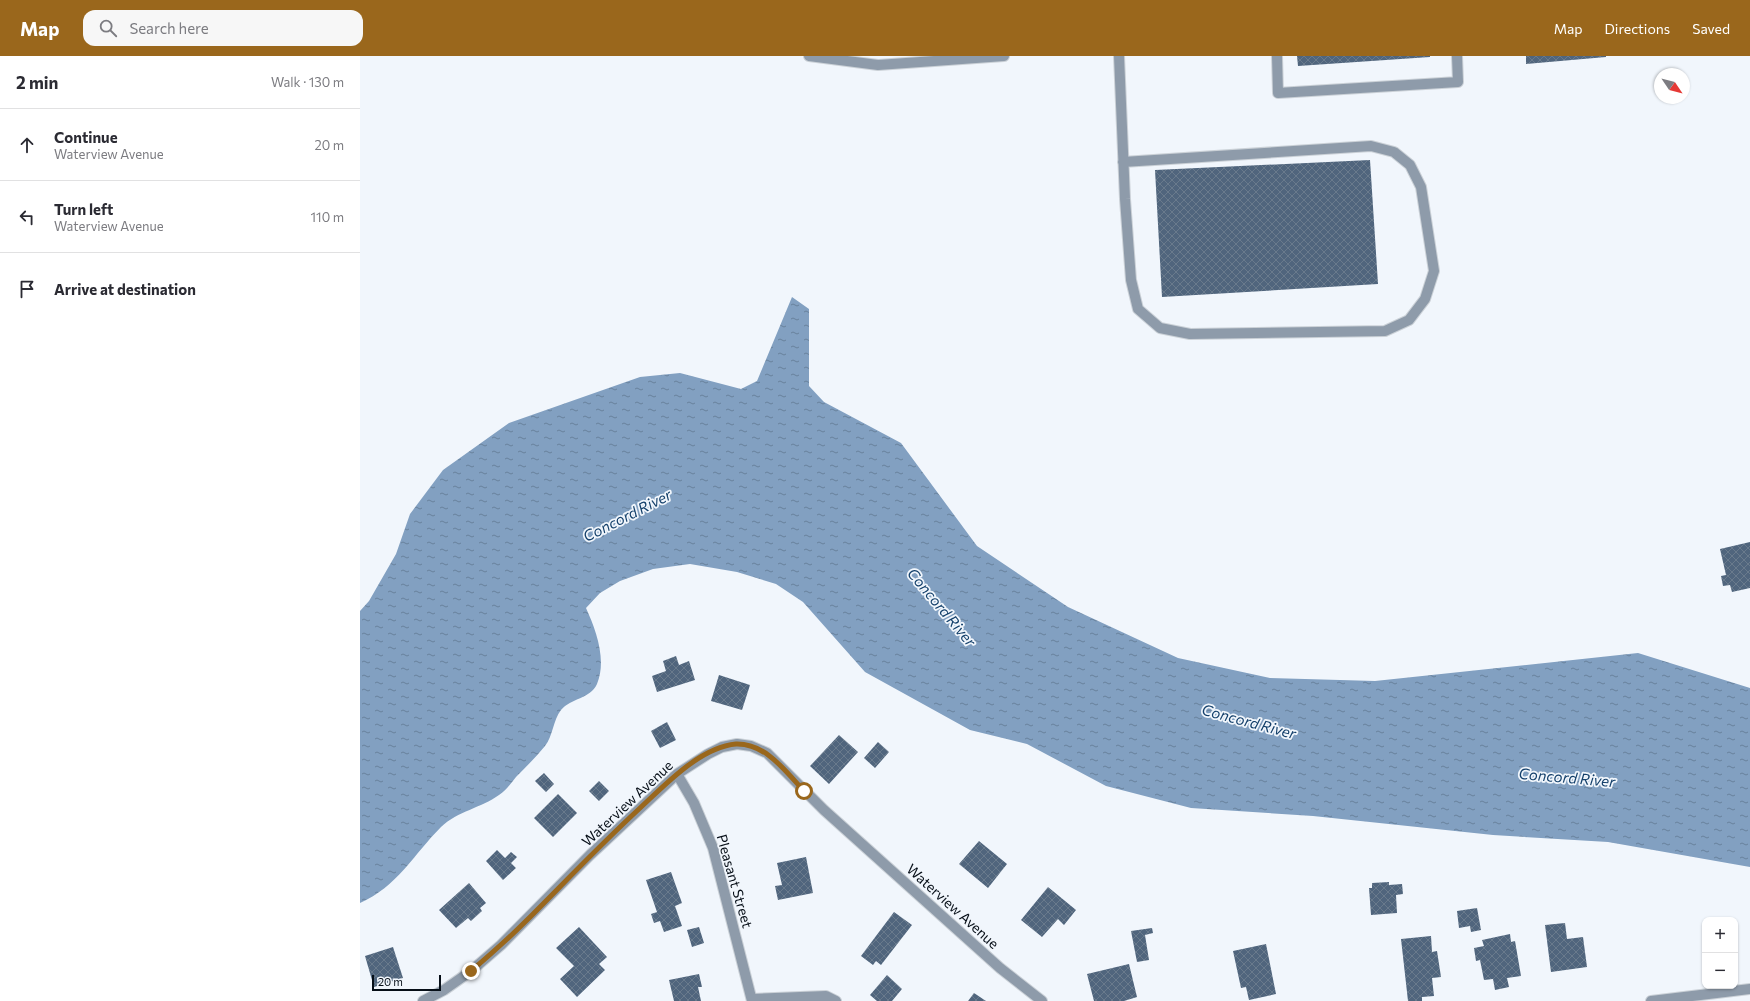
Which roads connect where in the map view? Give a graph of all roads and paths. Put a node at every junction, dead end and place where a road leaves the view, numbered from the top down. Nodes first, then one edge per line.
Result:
1 (809, 56) edge
2 (1004, 56) edge
3 (1119, 56) edge
4 (1277, 56) edge
5 (1456, 56) edge
6 (1123, 162) junction
7 (677, 774) junction
8 (1750, 989) edge
9 (752, 1000) edge
10 (423, 1001) edge
11 (836, 1001) edge
12 (1042, 1001) edge
13 (1651, 1001) edge

1 - 2 street
3 - 6 street
4 - 5 street
6 - 6 street
7 - 9 street, Pleasant Street
7 - 10 street, Waterview Avenue
7 - 12 street, Waterview Avenue
8 - 13 street
9 - 11 street

